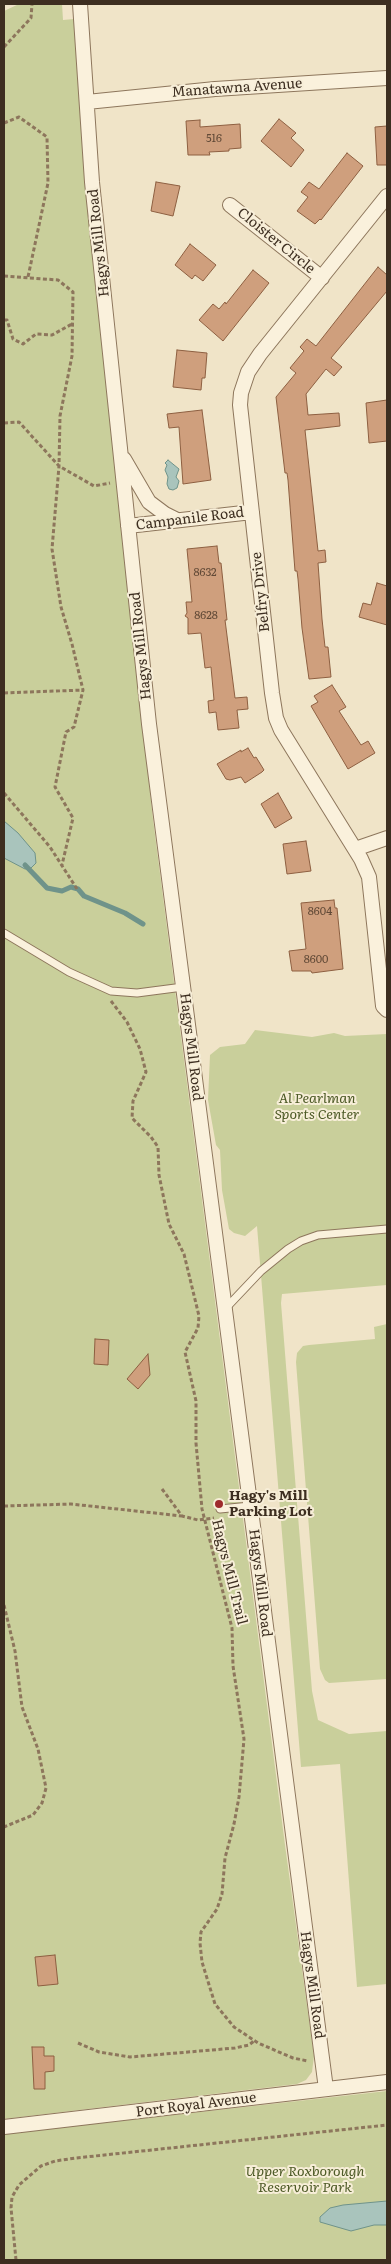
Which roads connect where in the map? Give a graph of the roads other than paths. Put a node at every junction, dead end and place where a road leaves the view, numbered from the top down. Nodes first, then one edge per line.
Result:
1 (80, 4) edge
2 (387, 78) edge
3 (87, 102) junction
4 (387, 196) edge
5 (230, 205) dead end
6 (322, 278) junction
7 (122, 456) junction
8 (252, 512) junction
9 (178, 520) junction
10 (128, 526) junction
11 (387, 838) edge
12 (355, 849) junction
13 (4, 933) edge
14 (183, 987) junction
15 (387, 1010) edge
16 (387, 1229) edge
17 (225, 1310) junction
18 (250, 1506) junction
19 (220, 1513) road end
20 (387, 2082) edge
21 (326, 2089) junction
22 (4, 2127) edge

1 - 3 street, Hagys Mill Road
2 - 3 street, Manatawna Avenue
3 - 7 street, Hagys Mill Road
4 - 6 street, Belfry Drive
5 - 6 street, Cloister Circle
6 - 8 street, Belfry Drive
7 - 9 street
7 - 10 street, Hagys Mill Road
8 - 9 street, Campanile Road
8 - 12 street, Belfry Drive
9 - 10 street, Campanile Road
10 - 14 street, Hagys Mill Road
11 - 12 street
12 - 15 street, Belfry Drive
13 - 14 lane
14 - 17 street, Hagys Mill Road
16 - 17 lane
17 - 18 street, Hagys Mill Road
18 - 19 lane
18 - 21 street, Hagys Mill Road
20 - 21 street, Port Royal Avenue
21 - 22 street, Port Royal Avenue

